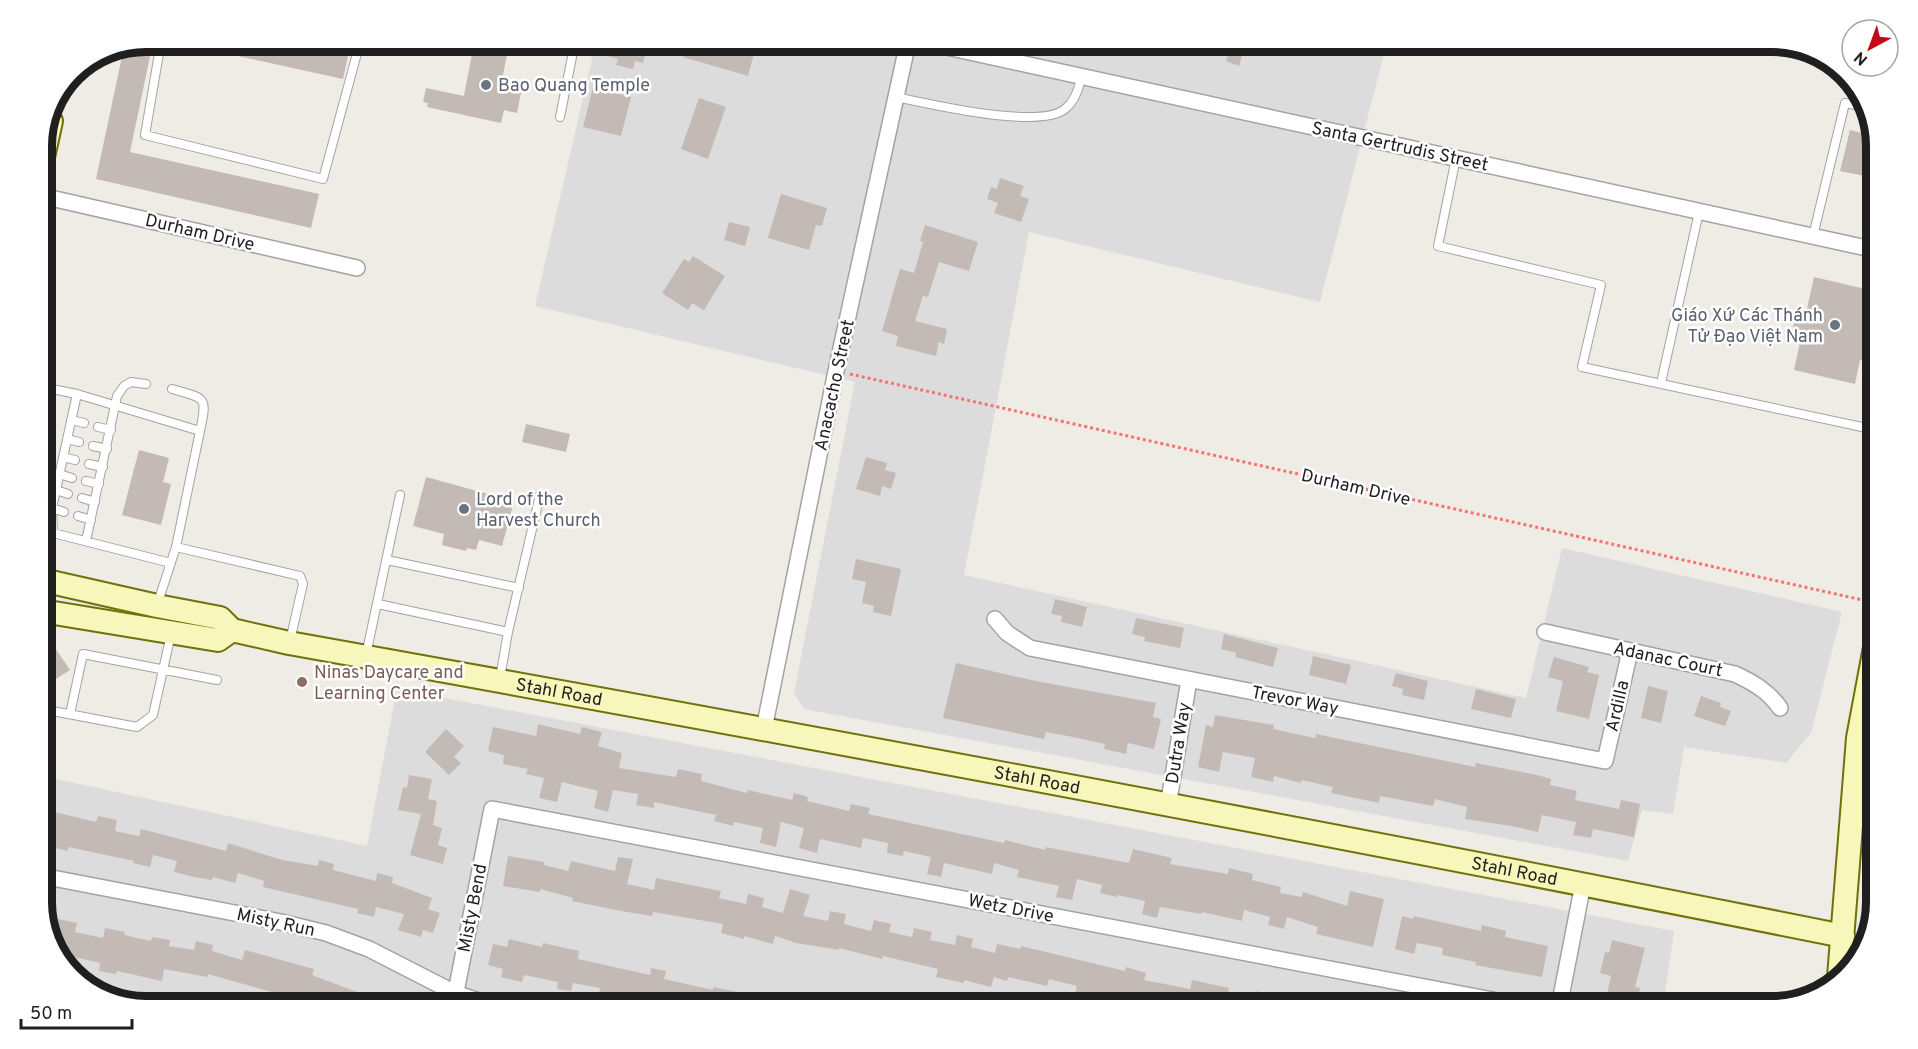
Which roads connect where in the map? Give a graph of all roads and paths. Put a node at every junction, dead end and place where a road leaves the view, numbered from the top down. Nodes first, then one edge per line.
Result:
1 (159, 52) edge
2 (357, 52) edge
3 (573, 52) edge
4 (906, 52) edge
5 (970, 52) edge
6 (1082, 76) junction
7 (896, 98) junction
8 (1856, 105) edge
9 (560, 117) dead end
10 (1456, 158) junction
11 (53, 199) edge
12 (1699, 212) junction
13 (1813, 236) junction
14 (1865, 248) edge
15 (357, 268) dead end
16 (836, 371) junction
17 (1660, 383) junction
18 (146, 384) dead end
19 (53, 389) edge
20 (172, 389) dead end
21 (76, 394) junction
22 (116, 406) junction
23 (71, 420) junction
24 (84, 423) dead end
25 (98, 427) dead end
26 (1865, 428) edge
27 (111, 430) junction
28 (200, 431) junction
29 (67, 439) junction
30 (79, 442) dead end
31 (93, 446) dead end
32 (107, 449) junction
33 (63, 457) junction
34 (75, 460) dead end
35 (89, 464) dead end
36 (103, 467) junction
37 (59, 474) junction
38 (72, 478) dead end
39 (86, 481) dead end
40 (99, 484) junction
41 (56, 490) junction
42 (68, 494) dead end
43 (400, 495) dead end
44 (540, 495) dead end
45 (82, 498) dead end
46 (95, 502) junction
47 (53, 504) edge
48 (53, 508) edge
49 (64, 512) dead end
50 (78, 516) dead end
51 (91, 520) junction
52 (53, 533) edge
53 (86, 541) junction
54 (176, 547) junction
55 (387, 560) junction
56 (171, 563) junction
57 (53, 582) edge
58 (519, 588) junction
59 (1866, 601) edge
60 (378, 604) junction
61 (157, 606) junction
62 (53, 613) edge
63 (995, 619) dead end
64 (232, 630) junction
65 (172, 632) junction
66 (508, 632) junction
67 (1545, 632) dead end
68 (289, 643) junction
69 (1630, 651) junction
70 (366, 656) junction
71 (163, 669) junction
72 (217, 680) dead end
73 (500, 680) junction
74 (1189, 680) junction
75 (1866, 697) edge
76 (1780, 708) dead end
77 (53, 711) edge
78 (70, 714) junction
79 (764, 729) junction
80 (1605, 761) joint
81 (1168, 806) junction
82 (492, 809) joint
83 (53, 878) edge
84 (1583, 884) junction
85 (1843, 936) junction
86 (1840, 967) edge
87 (449, 997) edge
88 (455, 997) edge
89 (1477, 997) edge
90 (1561, 997) edge

1 - 2 lane
3 - 9 lane
4 - 7 street, Anacacho Street
5 - 6 street, Santa Gertrudis Street
6 - 7 lane
6 - 10 street, Santa Gertrudis Street
7 - 16 street, Anacacho Street
8 - 13 lane
10 - 12 street, Santa Gertrudis Street
10 - 17 lane
11 - 15 street, Durham Drive
12 - 13 street, Santa Gertrudis Street
12 - 17 lane
13 - 14 street, Santa Gertrudis Street
16 - 59 path, Durham Drive
16 - 79 street, Anacacho Street
17 - 26 lane
18 - 22 lane
19 - 21 lane
20 - 28 lane
21 - 22 lane
21 - 23 lane
22 - 27 lane
22 - 28 lane
23 - 24 lane
23 - 29 lane
25 - 27 lane
27 - 32 lane
28 - 54 lane
29 - 30 lane
29 - 33 lane
31 - 32 lane
32 - 36 lane
33 - 34 lane
33 - 37 lane
35 - 36 lane
36 - 40 lane
37 - 38 lane
37 - 41 lane
39 - 40 lane
40 - 46 lane
41 - 42 lane
41 - 47 lane
43 - 55 lane
44 - 58 lane
45 - 46 lane
46 - 51 lane
48 - 49 lane
50 - 51 lane
51 - 53 lane
52 - 53 lane
53 - 56 lane
54 - 56 lane
54 - 68 lane
55 - 58 lane
55 - 60 lane
56 - 61 lane
57 - 61 street, Stahl Road
58 - 66 lane
60 - 66 lane
60 - 70 lane
61 - 64 street, Stahl Road
62 - 65 street, Stahl Road
63 - 74 street, Trevor Way
64 - 65 street, Stahl Road
64 - 68 street, Stahl Road
65 - 71 lane
66 - 73 lane
67 - 69 street, Adanac Court
68 - 70 street, Stahl Road
69 - 76 street, Adanac Court
69 - 80 street, Ardilla
70 - 73 street, Stahl Road
71 - 72 lane
71 - 78 lane
71 - 78 lane
73 - 79 street, Stahl Road
74 - 80 street, Trevor Way
74 - 81 street, Dutra Way
75 - 85 street
77 - 78 lane
79 - 81 street, Stahl Road
81 - 84 street, Stahl Road
82 - 88 street, Misty Bend
82 - 89 street, Wetz Drive
83 - 87 street, Misty Run
84 - 85 street, Stahl Road
84 - 90 street
85 - 86 street

